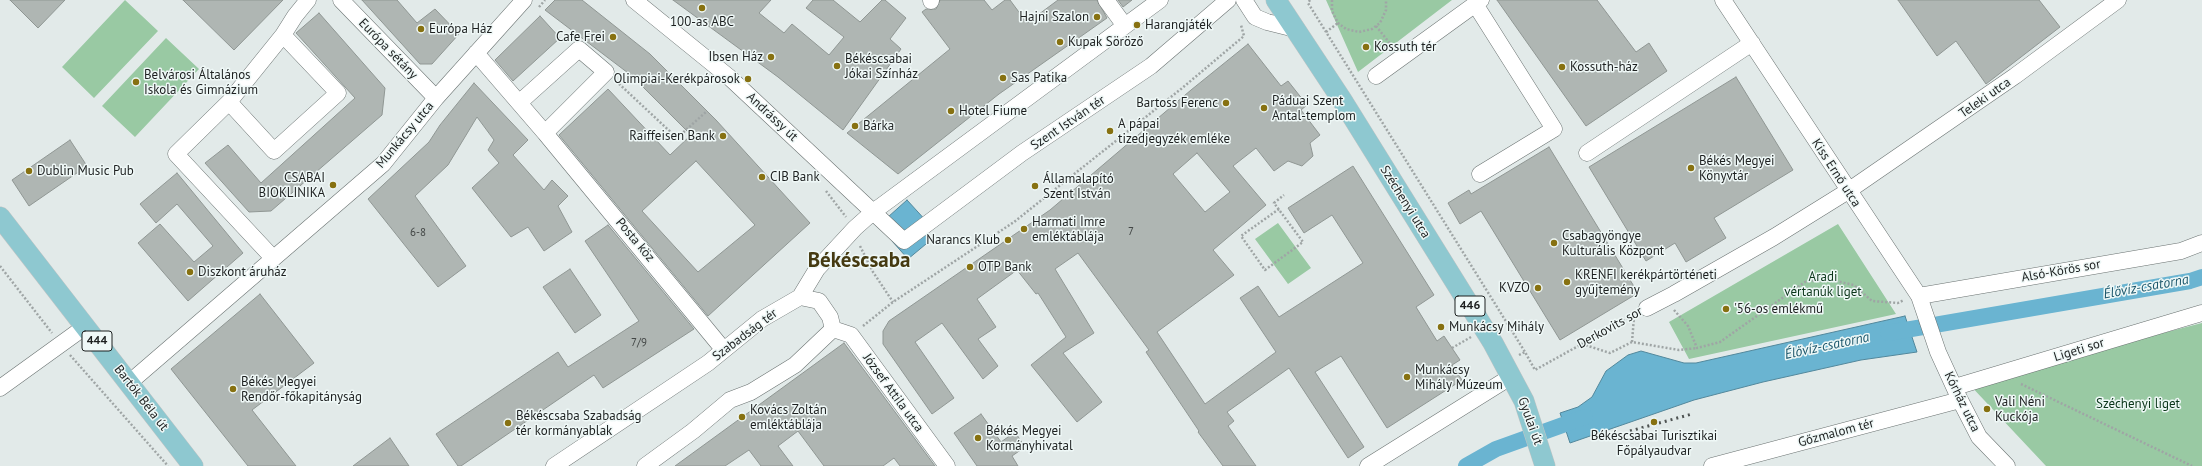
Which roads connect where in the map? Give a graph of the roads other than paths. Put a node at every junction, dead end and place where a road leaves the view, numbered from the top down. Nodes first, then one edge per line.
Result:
1 (308, 0) edge
2 (341, 0) edge
3 (634, 0) edge
4 (1106, 0) edge
5 (1160, 0) edge
6 (1228, 0) edge
7 (1244, 0) edge
8 (1276, 0) edge
9 (1722, 0) edge
10 (2118, 0) edge
11 (1478, 2) edge
12 (529, 6) edge
13 (1125, 26) junction
14 (1295, 29) junction
15 (284, 35) junction
16 (1752, 44) junction
17 (476, 53) junction
18 (1376, 76) dead end
19 (436, 98) junction
20 (229, 102) junction
21 (520, 102) junction
22 (546, 133) junction
23 (1587, 153) dead end
24 (1480, 174) dead end
25 (1848, 191) junction
26 (873, 212) junction
27 (0, 218) edge
28 (904, 241) joint
29 (2202, 243) edge
30 (273, 258) junction
31 (1919, 296) junction
32 (800, 297) junction
33 (1640, 311) road end
34 (2202, 313) edge
35 (86, 326) junction
36 (833, 329) junction
37 (723, 349) junction
38 (1938, 352) joint
39 (1508, 370) junction
40 (129, 383) junction
41 (0, 388) edge
42 (1957, 394) junction
43 (193, 466) edge
44 (554, 466) edge
45 (645, 466) edge
46 (947, 466) edge
47 (1368, 466) edge
48 (1545, 466) edge
49 (1712, 466) edge
50 (2007, 466) edge

1 - 15 street
2 - 19 street, Európa sétány
3 - 26 street, Andrássy út
4 - 13 street
5 - 13 street
6 - 28 street, Szent István tér
7 - 14 street
8 - 14 main road, 446
9 - 16 street, Kiss Ernő utca
10 - 25 street, Teleki utca
11 - 18 street
11 - 24 street
12 - 17 street, Munkácsy utca
13 - 26 street
14 - 39 main road, Széchenyi utca / 446
15 - 20 street
15 - 20 street
16 - 23 street
16 - 25 street, Kiss Ernő utca
17 - 19 street, Munkácsy utca
17 - 21 street, Posta köz
19 - 30 street, Munkácsy utca
20 - 30 street
21 - 22 street, Posta köz
21 - 22 street
22 - 37 street, Posta köz
25 - 31 street, Kiss Ernő utca
25 - 33 street, Derkovits sor
26 - 28 street, Andrássy út
26 - 32 street
27 - 35 main road, Bartók Béla út / 444
29 - 31 street, Alsó-Körös sor
30 - 40 street, Munkácsy utca
31 - 38 street, Kiss Ernő utca
32 - 36 street
32 - 37 street, Szabadság tér
34 - 42 street, Ligeti sor
35 - 40 main road, Bartók Béla út / 444
35 - 41 street
36 - 45 street
36 - 46 street, József Attila utca
37 - 44 street, Szabadság tér
38 - 42 street, Kórház utca
39 - 47 street
39 - 48 main road, Gyulai út / 446
40 - 43 main road, Bartók Béla út / 444
42 - 49 street, Gőzmalom tér
42 - 50 street, Kórház utca

